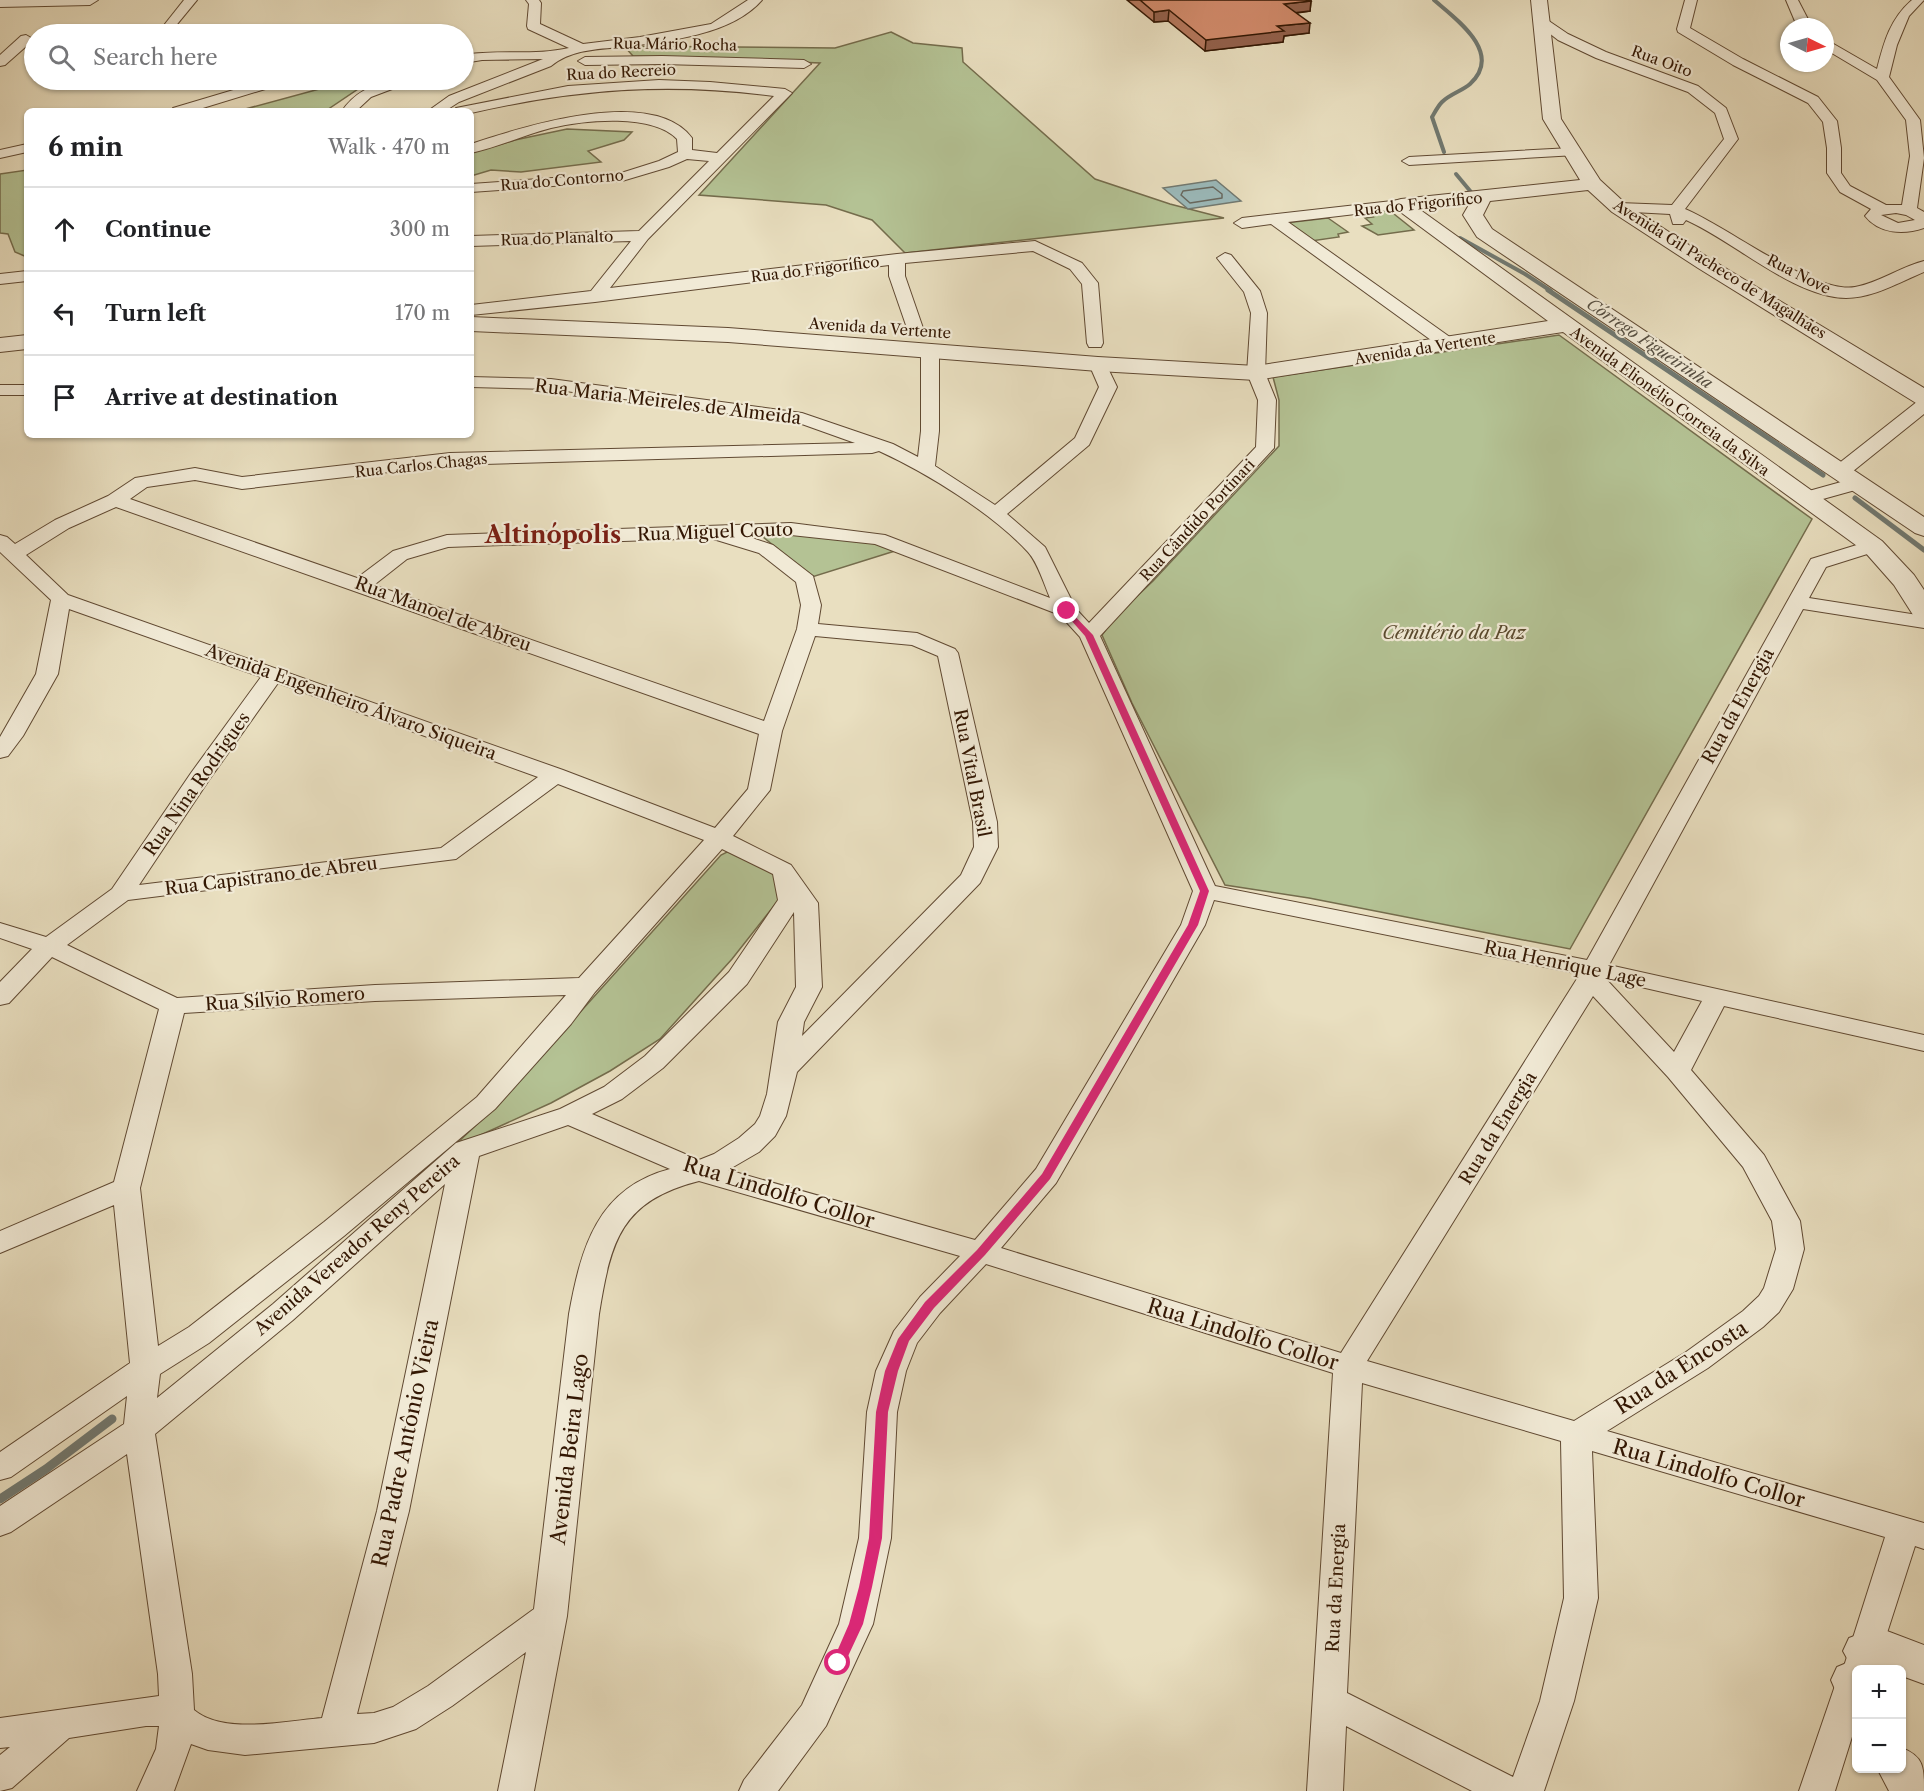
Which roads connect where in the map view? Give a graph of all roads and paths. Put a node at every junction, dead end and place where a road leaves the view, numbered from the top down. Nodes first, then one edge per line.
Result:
1 (90, 0) edge
2 (190, 0) edge
3 (532, 0) edge
4 (756, 0) edge
5 (1691, 0) edge
6 (1792, 0) edge
7 (1919, 0) edge
8 (0, 2) edge
9 (1539, 9) edge
10 (1800, 18) edge
11 (171, 24) edge
12 (24, 38) edge
13 (0, 40) edge
14 (24, 43) edge
15 (1834, 48) edge
16 (582, 49) junction
17 (474, 57) edge
18 (551, 59) junction
19 (0, 62) edge
20 (804, 64) dead end
21 (1882, 77) junction
22 (247, 90) edge
23 (376, 90) edge
24 (188, 108) edge
25 (352, 108) edge
26 (440, 108) edge
27 (474, 108) edge
28 (1918, 118) edge
29 (474, 148) edge
30 (24, 149) edge
31 (1571, 152) junction
32 (0, 154) edge
33 (685, 154) junction
34 (721, 158) junction
35 (1409, 161) dead end
36 (1593, 184) junction
37 (474, 188) edge
38 (1480, 197) junction
39 (1401, 205) junction
40 (1883, 209) junction
41 (1909, 211) junction
42 (1628, 213) junction
43 (1678, 216) junction
44 (1275, 220) junction
45 (1924, 221) edge
46 (1242, 224) dead end
47 (1481, 227) junction
48 (1440, 234) junction
49 (643, 236) junction
50 (474, 240) edge
51 (1225, 258) dead end
52 (897, 259) junction
53 (1924, 266) edge
54 (24, 276) edge
55 (0, 279) edge
56 (595, 297) junction
57 (474, 311) edge
58 (474, 311) edge
59 (474, 324) edge
60 (1565, 325) junction
61 (916, 331) junction
62 (24, 342) edge
63 (1448, 344) junction
64 (0, 345) edge
65 (24, 349) edge
66 (930, 351) junction
67 (0, 352) edge
68 (1097, 353) junction
69 (1257, 366) junction
70 (474, 382) edge
71 (0, 390) edge
72 (24, 390) edge
73 (1922, 396) edge
74 (887, 448) junction
75 (926, 468) junction
76 (1850, 478) junction
77 (1805, 498) junction
78 (115, 500) junction
79 (996, 514) junction
80 (1924, 528) edge
81 (712, 532) junction
82 (1873, 546) junction
83 (7, 548) edge
84 (362, 585) junction
85 (61, 599) junction
86 (1795, 602) junction
87 (1067, 611) junction
88 (1924, 612) edge
89 (1924, 622) edge
90 (807, 629) junction
91 (1089, 635) junction
92 (274, 674) junction
93 (771, 730) junction
94 (0, 751) edge
95 (555, 775) junction
96 (720, 838) junction
97 (783, 870) junction
98 (1204, 891) junction
99 (121, 894) junction
100 (0, 930) edge
101 (50, 946) junction
102 (1592, 974) junction
103 (586, 986) junction
104 (1717, 996) junction
105 (0, 997) edge
106 (173, 1006) junction
107 (1924, 1043) edge
108 (785, 1068) junction
109 (1677, 1071) junction
110 (569, 1114) junction
111 (466, 1150) junction
112 (699, 1171) junction
113 (126, 1188) junction
114 (0, 1243) edge
115 (981, 1252) junction
116 (1348, 1367) junction
117 (145, 1368) junction
118 (139, 1430) junction
119 (1576, 1435) junction
120 (0, 1468) edge
121 (0, 1523) edge
122 (1914, 1532) edge
123 (550, 1616) junction
124 (1861, 1665) edge
125 (1867, 1665) edge
126 (1924, 1665) edge
127 (1852, 1689) edge
128 (1330, 1701) junction
129 (177, 1717) junction
130 (60, 1724) junction
131 (0, 1733) edge
132 (335, 1733) junction
133 (1903, 1773) edge
134 (0, 1777) edge
135 (154, 1791) edge
136 (516, 1791) edge
137 (757, 1791) edge
138 (1325, 1791) edge
139 (1506, 1791) edge
140 (1526, 1791) edge
141 (1817, 1791) edge
142 (1914, 1791) edge

1 - 8 street
2 - 11 street
3 - 16 street
4 - 16 street
5 - 40 street
6 - 10 street
7 - 21 street
9 - 31 street, Avenida Gil Pacheco de Magalhães
9 - 43 street, Rua Oito
12 - 13 street
14 - 19 street
15 - 21 street
16 - 18 street
17 - 18 street
18 - 20 street, Rua Mário Rocha
18 - 26 street
21 - 28 street
22 - 24 street
23 - 25 street
27 - 34 street, Rua do Recreio
28 - 41 street
29 - 33 street
30 - 32 street
31 - 35 street
31 - 36 street, Avenida Gil Pacheco de Magalhães
33 - 34 street, Rua do Contorno
33 - 37 street, Rua do Contorno
34 - 49 street
36 - 38 street, Rua do Frigorífico
36 - 42 street, Avenida Gil Pacheco de Magalhães
38 - 39 street, Rua do Frigorífico
38 - 47 street
39 - 44 street, Rua do Frigorífico
39 - 48 street, Avenida Elionélio Correia da Silva
40 - 41 street
40 - 45 street
41 - 45 street
42 - 43 street, Rua Nove
42 - 73 street, Avenida Gil Pacheco de Magalhães
43 - 53 street, Rua Nove
44 - 46 street, Rua do Frigorífico
44 - 63 street
47 - 48 street
47 - 76 street, Avenida Elionélio Correia da Silva
48 - 60 street, Avenida Elionélio Correia da Silva
49 - 50 street, Rua do Planalto
49 - 56 street
51 - 69 street, Rua Cândido Portinari
52 - 56 street, Rua do Frigorífico
52 - 61 street
52 - 68 street, Rua do Frigorífico
54 - 55 street
56 - 57 street, Rua do Frigorífico
58 - 61 street, Avenida da Vertente
59 - 66 street, Avenida da Vertente
60 - 63 street, Avenida da Vertente
60 - 77 street, Avenida Elionélio Correia da Silva
61 - 68 street, Avenida da Vertente
62 - 64 street
63 - 69 street, Avenida da Vertente
65 - 67 street
66 - 68 street, Avenida da Vertente
66 - 75 street
68 - 69 street, Avenida da Vertente
68 - 79 street
69 - 91 street, Rua Cândido Portinari
70 - 74 street, Rua Maria Meireles de Almeida
71 - 72 street
73 - 76 street
74 - 75 street, Rua Maria Meireles de Almeida
74 - 78 street, Rua Carlos Chagas
75 - 79 street, Rua Maria Meireles de Almeida
76 - 77 street
76 - 80 street, Avenida Elionélio Correia da Silva
77 - 82 street, Avenida Elionélio Correia da Silva
78 - 83 street, Rua Carlos Chagas
78 - 84 street, Rua Manoel de Abreu
79 - 87 street, Rua Maria Meireles de Almeida
81 - 84 street, Rua Miguel Couto
81 - 87 street, Rua Miguel Couto
81 - 90 street, Avenida Vereador Reny Pereira
82 - 86 street, Rua da Energia
82 - 88 street, Avenida Elionélio Correia da Silva
83 - 85 street, Avenida Engenheiro Álvaro Siqueira
84 - 93 street, Rua Manoel de Abreu
85 - 92 street, Avenida Engenheiro Álvaro Siqueira
85 - 94 street
86 - 89 street
86 - 102 street, Rua da Energia
87 - 91 street, Rua Maria Meireles de Almeida
90 - 93 street, Avenida Vereador Reny Pereira
90 - 108 street, Rua Vital Brasil
91 - 98 street, Rua Maria Meireles de Almeida
92 - 95 street, Avenida Engenheiro Álvaro Siqueira
92 - 99 street, Rua Nina Rodrigues
93 - 96 street, Avenida Vereador Reny Pereira
95 - 96 street, Avenida Engenheiro Álvaro Siqueira
95 - 99 street, Rua Capistrano de Abreu
96 - 97 street, Avenida Beira Lago
96 - 103 street, Avenida Vereador Reny Pereira
97 - 108 street, Avenida Beira Lago
97 - 110 street, Avenida Vereador Reny Pereira
98 - 102 street, Rua Henrique Lage
98 - 115 street
99 - 101 street, Rua Capistrano de Abreu
100 - 101 street, Rua Sílvio Romero
101 - 105 street, Rua Capistrano de Abreu
101 - 106 street, Rua Sílvio Romero
102 - 104 street, Rua Henrique Lage
102 - 109 street, Rua da Encosta
102 - 116 street, Rua da Energia
103 - 106 street, Rua Sílvio Romero
103 - 117 street, Avenida Vereador Reny Pereira
104 - 107 street, Rua Henrique Lage
104 - 109 street
106 - 113 street
108 - 112 street, Avenida Beira Lago
109 - 119 street, Rua da Encosta
110 - 111 street, Avenida Vereador Reny Pereira
110 - 112 street, Rua Lindolfo Collor
111 - 118 street, Avenida Vereador Reny Pereira
111 - 132 street, Rua Padre Antônio Vieira
112 - 115 street, Rua Lindolfo Collor
112 - 123 street, Avenida Beira Lago
113 - 114 street
113 - 117 street
115 - 116 street, Rua Lindolfo Collor
115 - 137 street
116 - 119 street, Rua Lindolfo Collor
116 - 128 street, Rua da Energia
117 - 118 street
117 - 120 street, Avenida Vereador Reny Pereira
118 - 121 street, Avenida Vereador Reny Pereira
118 - 129 street
119 - 122 street, Rua Lindolfo Collor
119 - 140 street
122 - 124 street
123 - 132 street
123 - 136 street, Avenida Beira Lago
125 - 126 street
127 - 141 street
128 - 138 street, Rua da Energia
128 - 139 street
129 - 130 street
129 - 132 street
129 - 135 street
130 - 131 street
130 - 134 street
133 - 142 street

